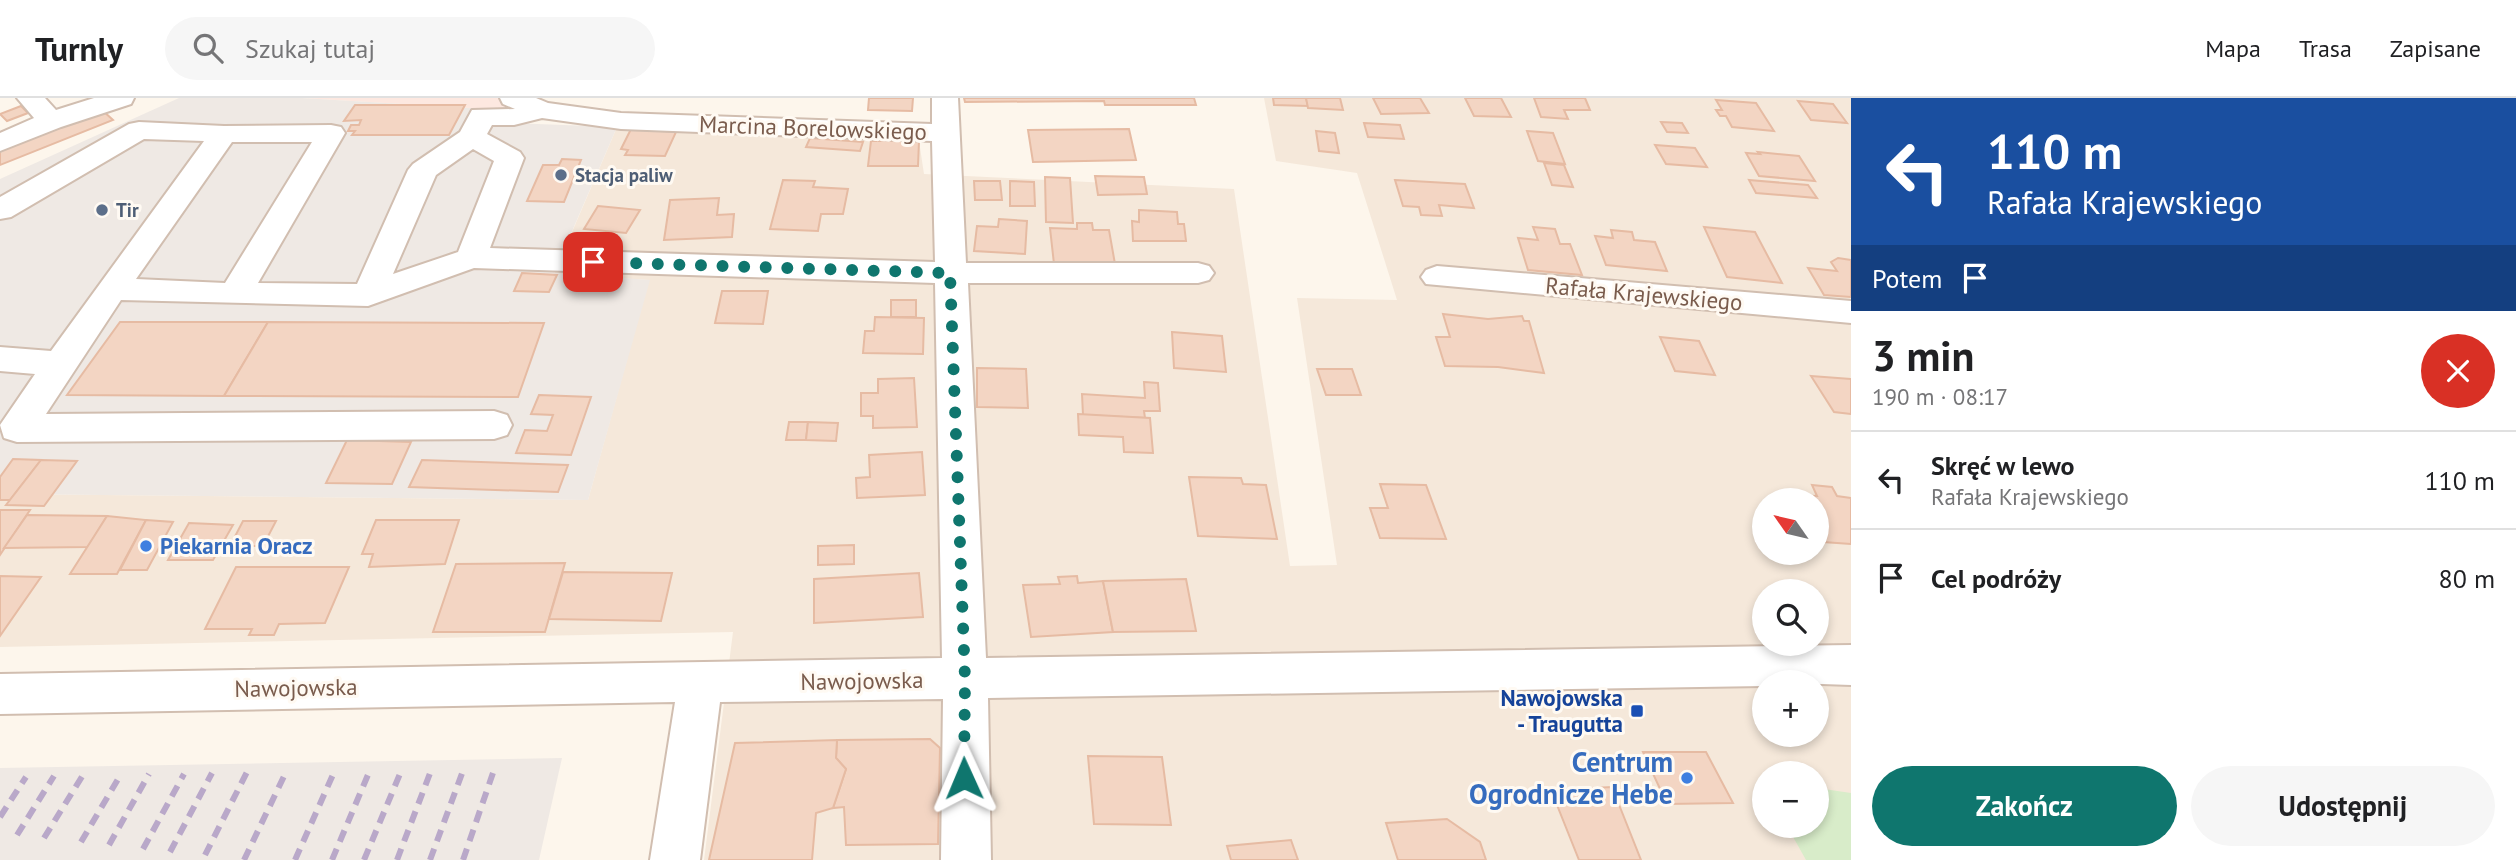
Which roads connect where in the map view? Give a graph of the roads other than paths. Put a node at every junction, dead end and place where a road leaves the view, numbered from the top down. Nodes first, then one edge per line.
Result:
1 (30, 98) edge
2 (121, 98) edge
3 (513, 98) edge
4 (945, 98) edge
5 (542, 110) junction
6 (51, 121) junction
7 (946, 133) junction
8 (224, 134) junction
9 (472, 137) junction
10 (0, 143) edge
11 (0, 210) edge
12 (471, 258) junction
13 (950, 273) junction
14 (1198, 273) dead end
15 (1437, 277) dead end
16 (112, 289) junction
17 (235, 294) junction
18 (368, 295) junction
19 (1851, 312) edge
20 (0, 359) edge
21 (61, 364) junction
22 (494, 425) dead end
23 (1851, 665) edge
24 (965, 679) junction
25 (700, 684) junction
26 (0, 694) edge
27 (675, 860) edge
28 (966, 860) edge

1 - 6 street
2 - 6 street
3 - 5 street
4 - 7 street
5 - 7 street, Marcina Borelowskiego
5 - 9 street
6 - 10 street
7 - 13 street, Marcina Borelowskiego
8 - 11 street
8 - 16 street
8 - 17 street
9 - 12 street
9 - 18 street
12 - 13 street
12 - 18 street
13 - 14 street
13 - 24 street, Marcina Borelowskiego
15 - 19 street, Rafała Krajewskiego
16 - 17 street
16 - 21 street
17 - 18 street
20 - 21 street
21 - 22 street
23 - 24 street, Nawojowska
24 - 25 street, Nawojowska
24 - 28 street, Marcina Borelowskiego
25 - 26 street, Nawojowska
25 - 27 street

